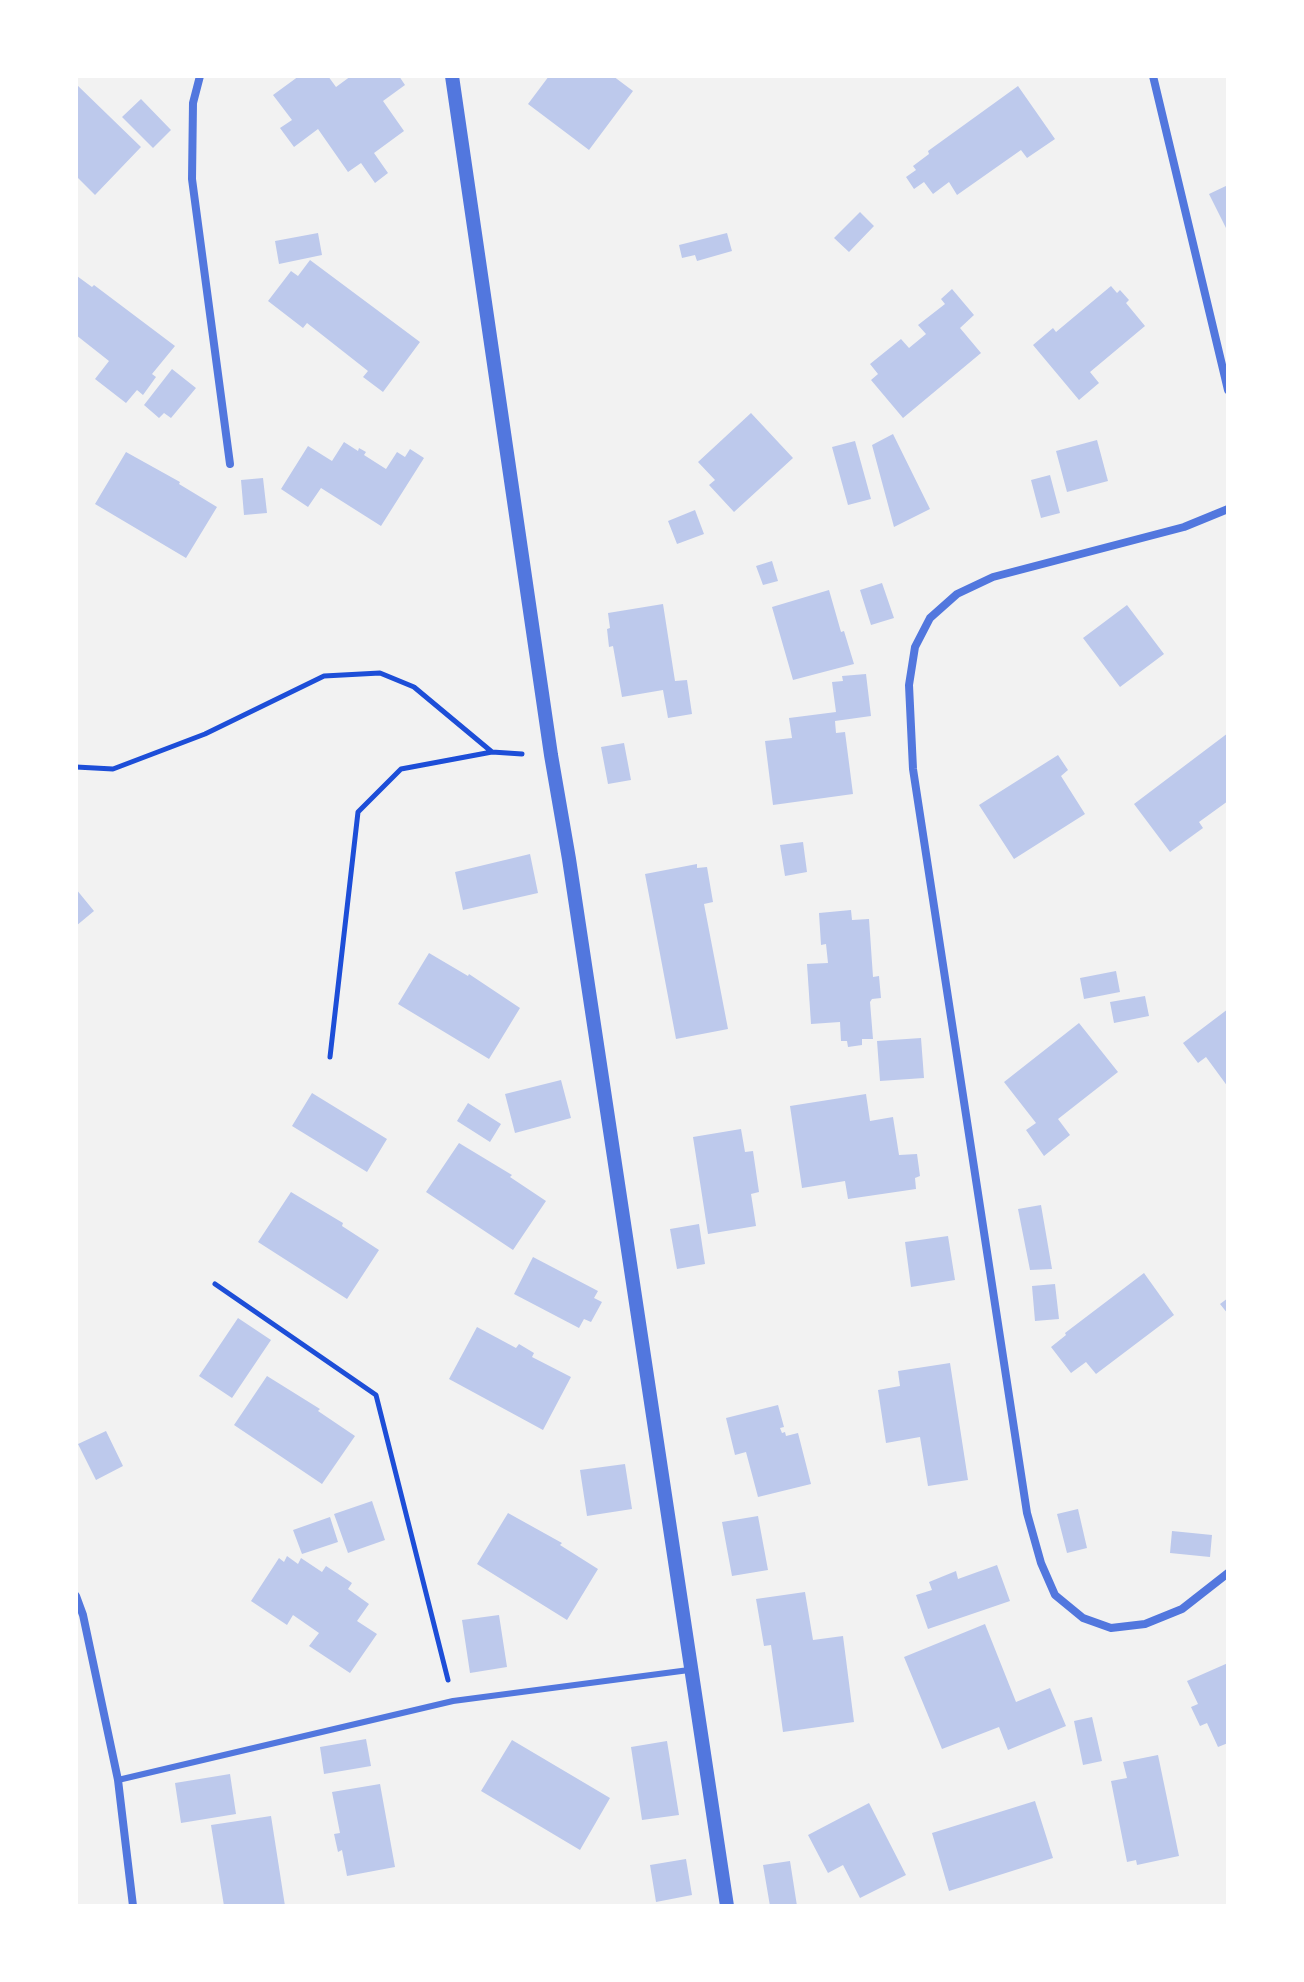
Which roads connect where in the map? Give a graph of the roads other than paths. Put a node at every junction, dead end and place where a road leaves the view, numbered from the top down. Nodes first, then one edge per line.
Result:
1 (200, 76) edge
2 (452, 76) edge
3 (1153, 76) edge
4 (1228, 390) edge
5 (230, 464) dead end
6 (1228, 509) edge
7 (1228, 1573) edge
8 (76, 1596) edge
9 (692, 1669) junction
10 (118, 1780) junction
11 (133, 1906) edge
12 (727, 1906) edge

1 - 5 street
2 - 9 street
3 - 4 street
6 - 7 street
8 - 10 street
9 - 10 lane
9 - 12 street
10 - 11 street

